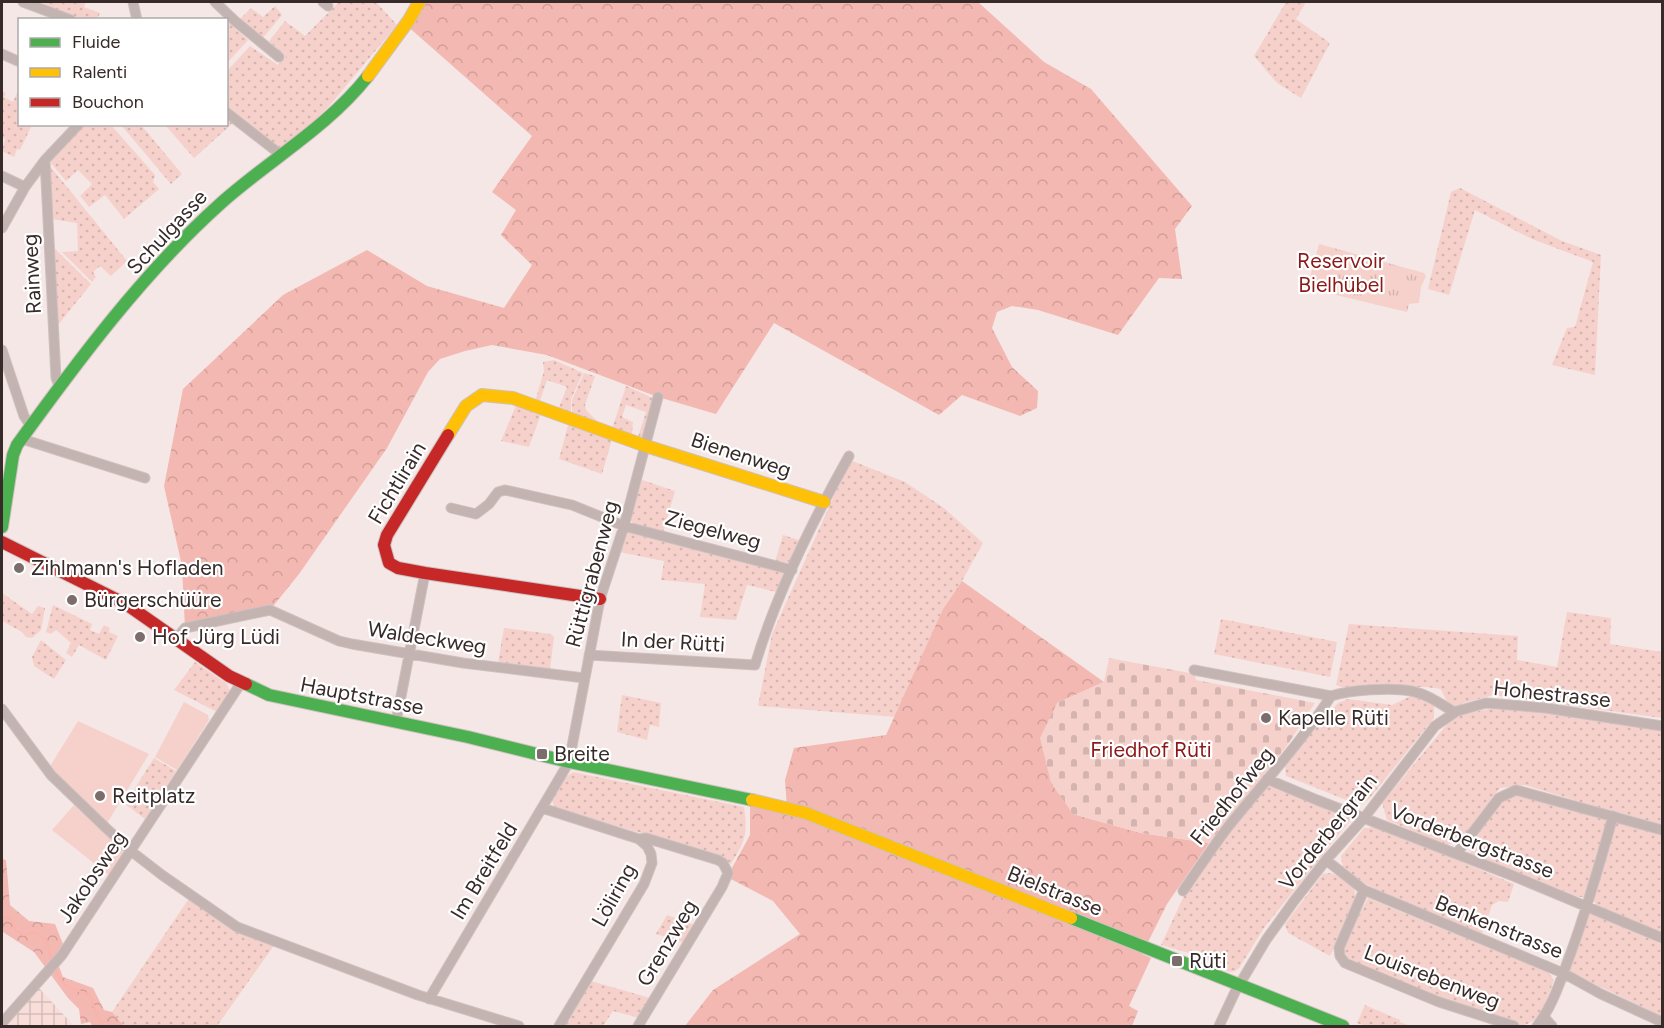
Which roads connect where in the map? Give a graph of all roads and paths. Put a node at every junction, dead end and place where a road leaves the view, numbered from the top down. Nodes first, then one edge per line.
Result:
1 (23, 2) edge
2 (133, 2) edge
3 (215, 2) edge
4 (420, 2) edge
5 (66, 18) edge
6 (137, 18) edge
7 (2, 54) edge
8 (279, 57) dead end
9 (18, 61) edge
10 (228, 114) edge
11 (77, 126) edge
12 (281, 155) junction
13 (45, 160) junction
14 (2, 176) edge
15 (24, 187) junction
16 (2, 228) edge
17 (2, 350) edge
18 (59, 386) junction
19 (658, 397) dead end
20 (30, 425) junction
21 (22, 439) junction
22 (646, 446) junction
23 (849, 456) dead end
24 (145, 478) dead end
25 (824, 502) junction
26 (451, 508) dead end
27 (624, 526) junction
28 (2, 527) edge
29 (2, 542) edge
30 (792, 570) junction
31 (425, 573) junction
32 (600, 599) junction
33 (176, 639) junction
34 (409, 654) junction
35 (589, 655) junction
36 (1194, 670) dead end
37 (584, 678) junction
38 (241, 683) junction
39 (1331, 696) junction
40 (2, 709) edge
41 (1457, 711) junction
42 (396, 722) junction
43 (1662, 726) edge
44 (569, 762) junction
45 (1267, 779) junction
46 (750, 799) joint
47 (543, 808) junction
48 (1613, 816) junction
49 (1364, 818) junction
50 (1662, 830) edge
51 (639, 839) junction
52 (131, 851) junction
53 (1457, 853) junction
54 (1326, 860) junction
55 (1364, 890) junction
56 (1183, 891) dead end
57 (1588, 906) junction
58 (1662, 938) edge
59 (1563, 973) junction
60 (1239, 986) junction
61 (429, 999) junction
62 (1544, 1017) junction
63 (1662, 1022) edge
64 (2, 1023) edge
65 (519, 1026) edge
66 (559, 1026) edge
67 (638, 1026) edge
68 (1219, 1026) edge
69 (1343, 1026) edge
70 (1514, 1026) edge
71 (1537, 1026) edge
72 (1552, 1026) edge

1 - 5 street
2 - 6 street
3 - 8 street
4 - 12 street, Schulgasse
7 - 9 street
10 - 12 street
11 - 13 street
12 - 18 street, Schulgasse
13 - 15 street
13 - 18 street, Rainweg
14 - 15 street
15 - 16 street
17 - 20 street
18 - 20 street, Schulgasse
19 - 22 street, Rüttigrabenweg
20 - 21 street, Schulgasse
21 - 24 street
21 - 28 street, Schulgasse
22 - 25 street, Bienenweg
22 - 27 street, Rüttigrabenweg
22 - 31 street, Fichtlirain
23 - 25 street
25 - 30 street
26 - 27 street, Ziegelweg
27 - 30 street, Ziegelweg
27 - 32 street, Rüttigrabenweg
29 - 33 street, Hauptstrasse
30 - 35 street, In der Rütti
31 - 32 street, Fichtlirain
31 - 34 street
32 - 35 street, Rüttigrabenweg
33 - 34 street, Waldeckweg
33 - 38 street, Hauptstrasse
34 - 37 street, Waldeckweg
34 - 42 street
35 - 37 street, Rüttigrabenweg
36 - 39 street
37 - 44 street, Rüttigrabenweg
38 - 42 street, Hauptstrasse
38 - 52 street, Jakobsweg
39 - 41 street
39 - 45 street, Friedhofweg
40 - 52 street
41 - 43 street, Hohestrasse
41 - 49 street, Vorderbergrain
42 - 44 street, Hauptstrasse
44 - 46 street, Hauptstrasse
44 - 47 street, Im Breitfeld
45 - 49 street, Vorderbergstrasse
45 - 56 street, Friedhofweg
46 - 60 street, Bielstrasse
47 - 51 street, Löliring
47 - 61 street, Im Breitfeld
48 - 50 street
48 - 53 street
48 - 57 street
49 - 53 street, Vorderbergstrasse
49 - 54 street, Vorderbergrain
51 - 66 street, Löliring
51 - 67 street, Grenzweg
52 - 61 street
52 - 64 street, Jakobsweg
53 - 57 street, Vorderbergstrasse
54 - 55 street, Benkenstrasse
54 - 60 street, Vorderbergrain
55 - 59 street, Benkenstrasse
55 - 70 street, Louisrebenweg
57 - 58 street, Vorderbergstrasse
57 - 59 street
59 - 62 street
59 - 63 street, Benkenstrasse
60 - 68 street, Vorderbergrain
60 - 69 street, Bielstrasse
61 - 65 street
62 - 71 street
62 - 72 street

